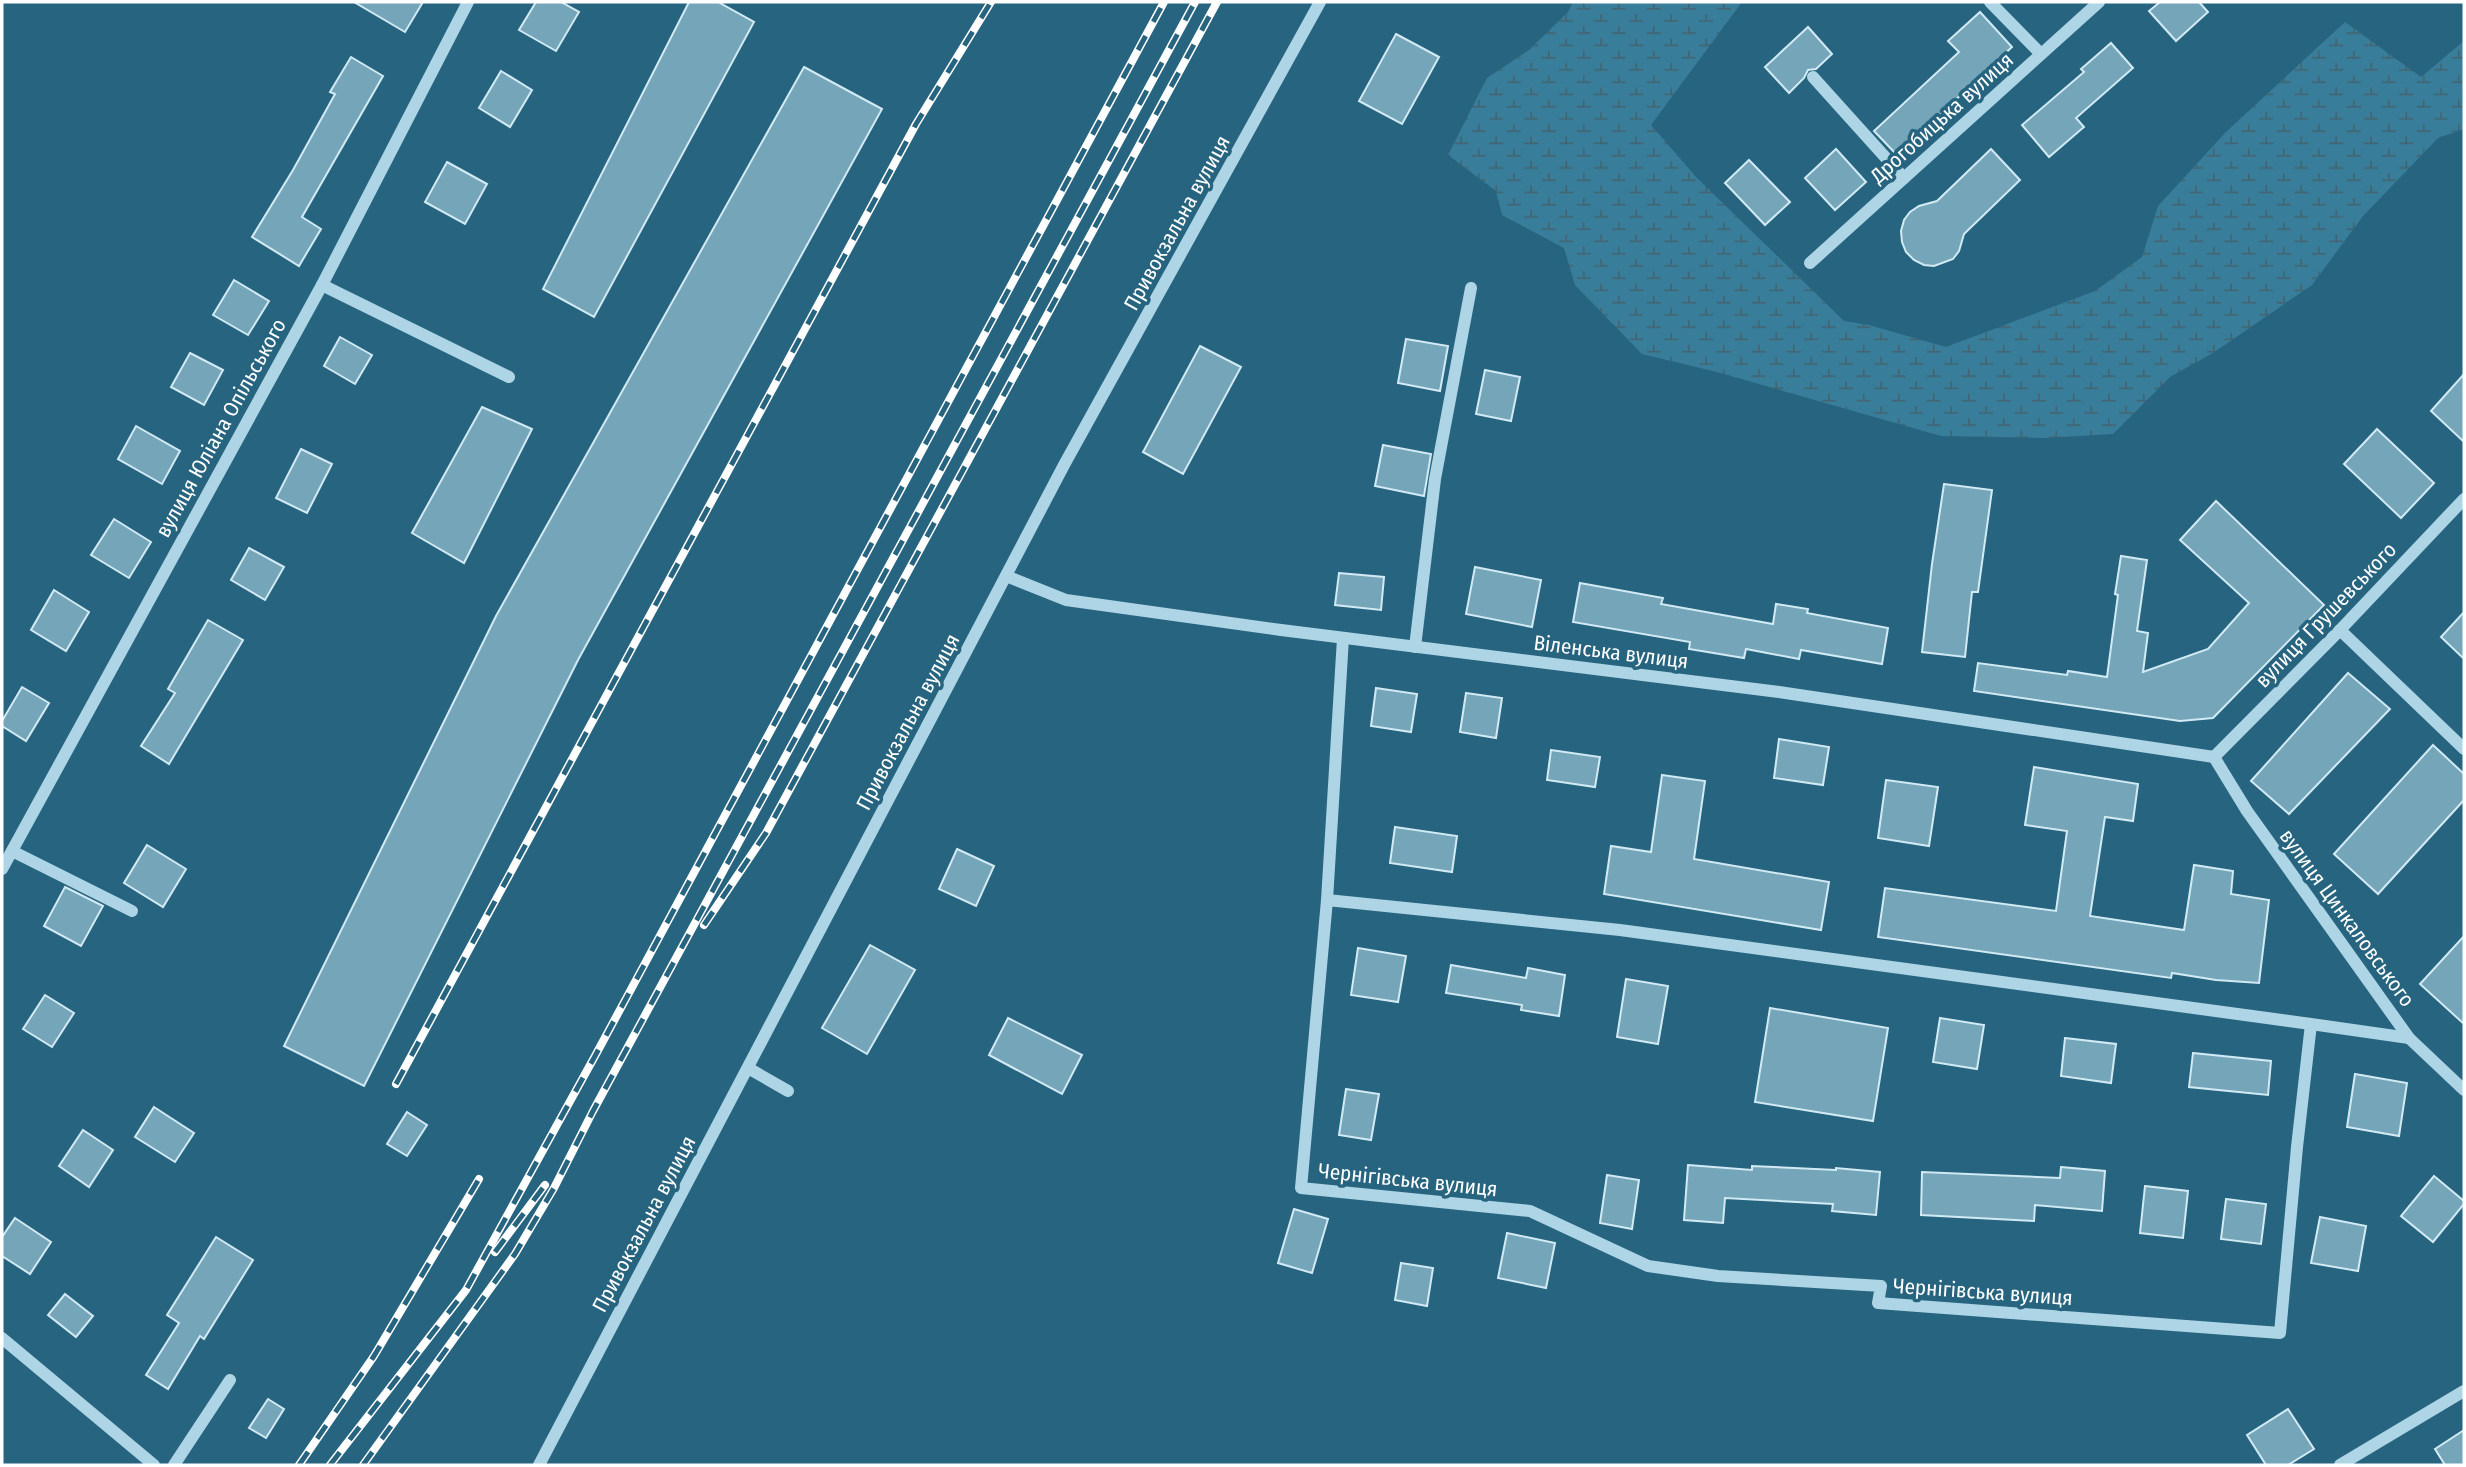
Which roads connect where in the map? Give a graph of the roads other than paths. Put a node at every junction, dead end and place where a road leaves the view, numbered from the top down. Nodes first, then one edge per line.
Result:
1 (468, 2) edge
2 (1320, 2) edge
3 (1990, 2) edge
4 (2099, 2) edge
5 (2041, 54) junction
6 (1813, 77) dead end
7 (1904, 178) junction
8 (1810, 263) dead end
9 (321, 285) junction
10 (1471, 288) dead end
11 (509, 377) dead end
12 (2464, 499) edge
13 (1006, 576) junction
14 (2340, 630) junction
15 (1343, 638) junction
16 (1415, 647) junction
17 (2464, 749) edge
18 (2214, 757) junction
19 (12, 850) junction
20 (2, 869) edge
21 (1327, 900) junction
22 (132, 911) dead end
23 (2311, 1024) junction
24 (2409, 1038) junction
25 (748, 1068) junction
26 (2464, 1090) edge
27 (788, 1091) dead end
28 (2, 1338) edge
29 (230, 1380) dead end
30 (2464, 1391) edge
31 (154, 1465) edge
32 (174, 1465) edge
33 (540, 1465) edge
34 (2340, 1465) edge

1 - 9 street, вулиця Юліана Опільського
2 - 13 street, Привокзальна вулиця
3 - 5 street
4 - 5 street, Дрогобицька вулиця
5 - 7 street, Дрогобицька вулиця
6 - 7 street
7 - 8 street, Дрогобицька вулиця
9 - 11 street
9 - 19 street, вулиця Юліана Опільського
10 - 16 street
12 - 14 street, вулиця Грушевського
13 - 15 street, Віленська вулиця
13 - 25 street, Привокзальна вулиця
14 - 17 street
14 - 18 street, вулиця Грушевського
15 - 16 street, Віленська вулиця
15 - 21 street
16 - 18 street, Віленська вулиця
18 - 24 street, вулиця Цинкаловського
19 - 20 street, вулиця Юліана Опільського
19 - 22 street
21 - 23 street
21 - 23 street, Чернігівська вулиця
23 - 24 street
24 - 26 street, вулиця Цинкаловського
25 - 27 street
25 - 33 street, Привокзальна вулиця
28 - 31 street
29 - 32 street
30 - 34 street

